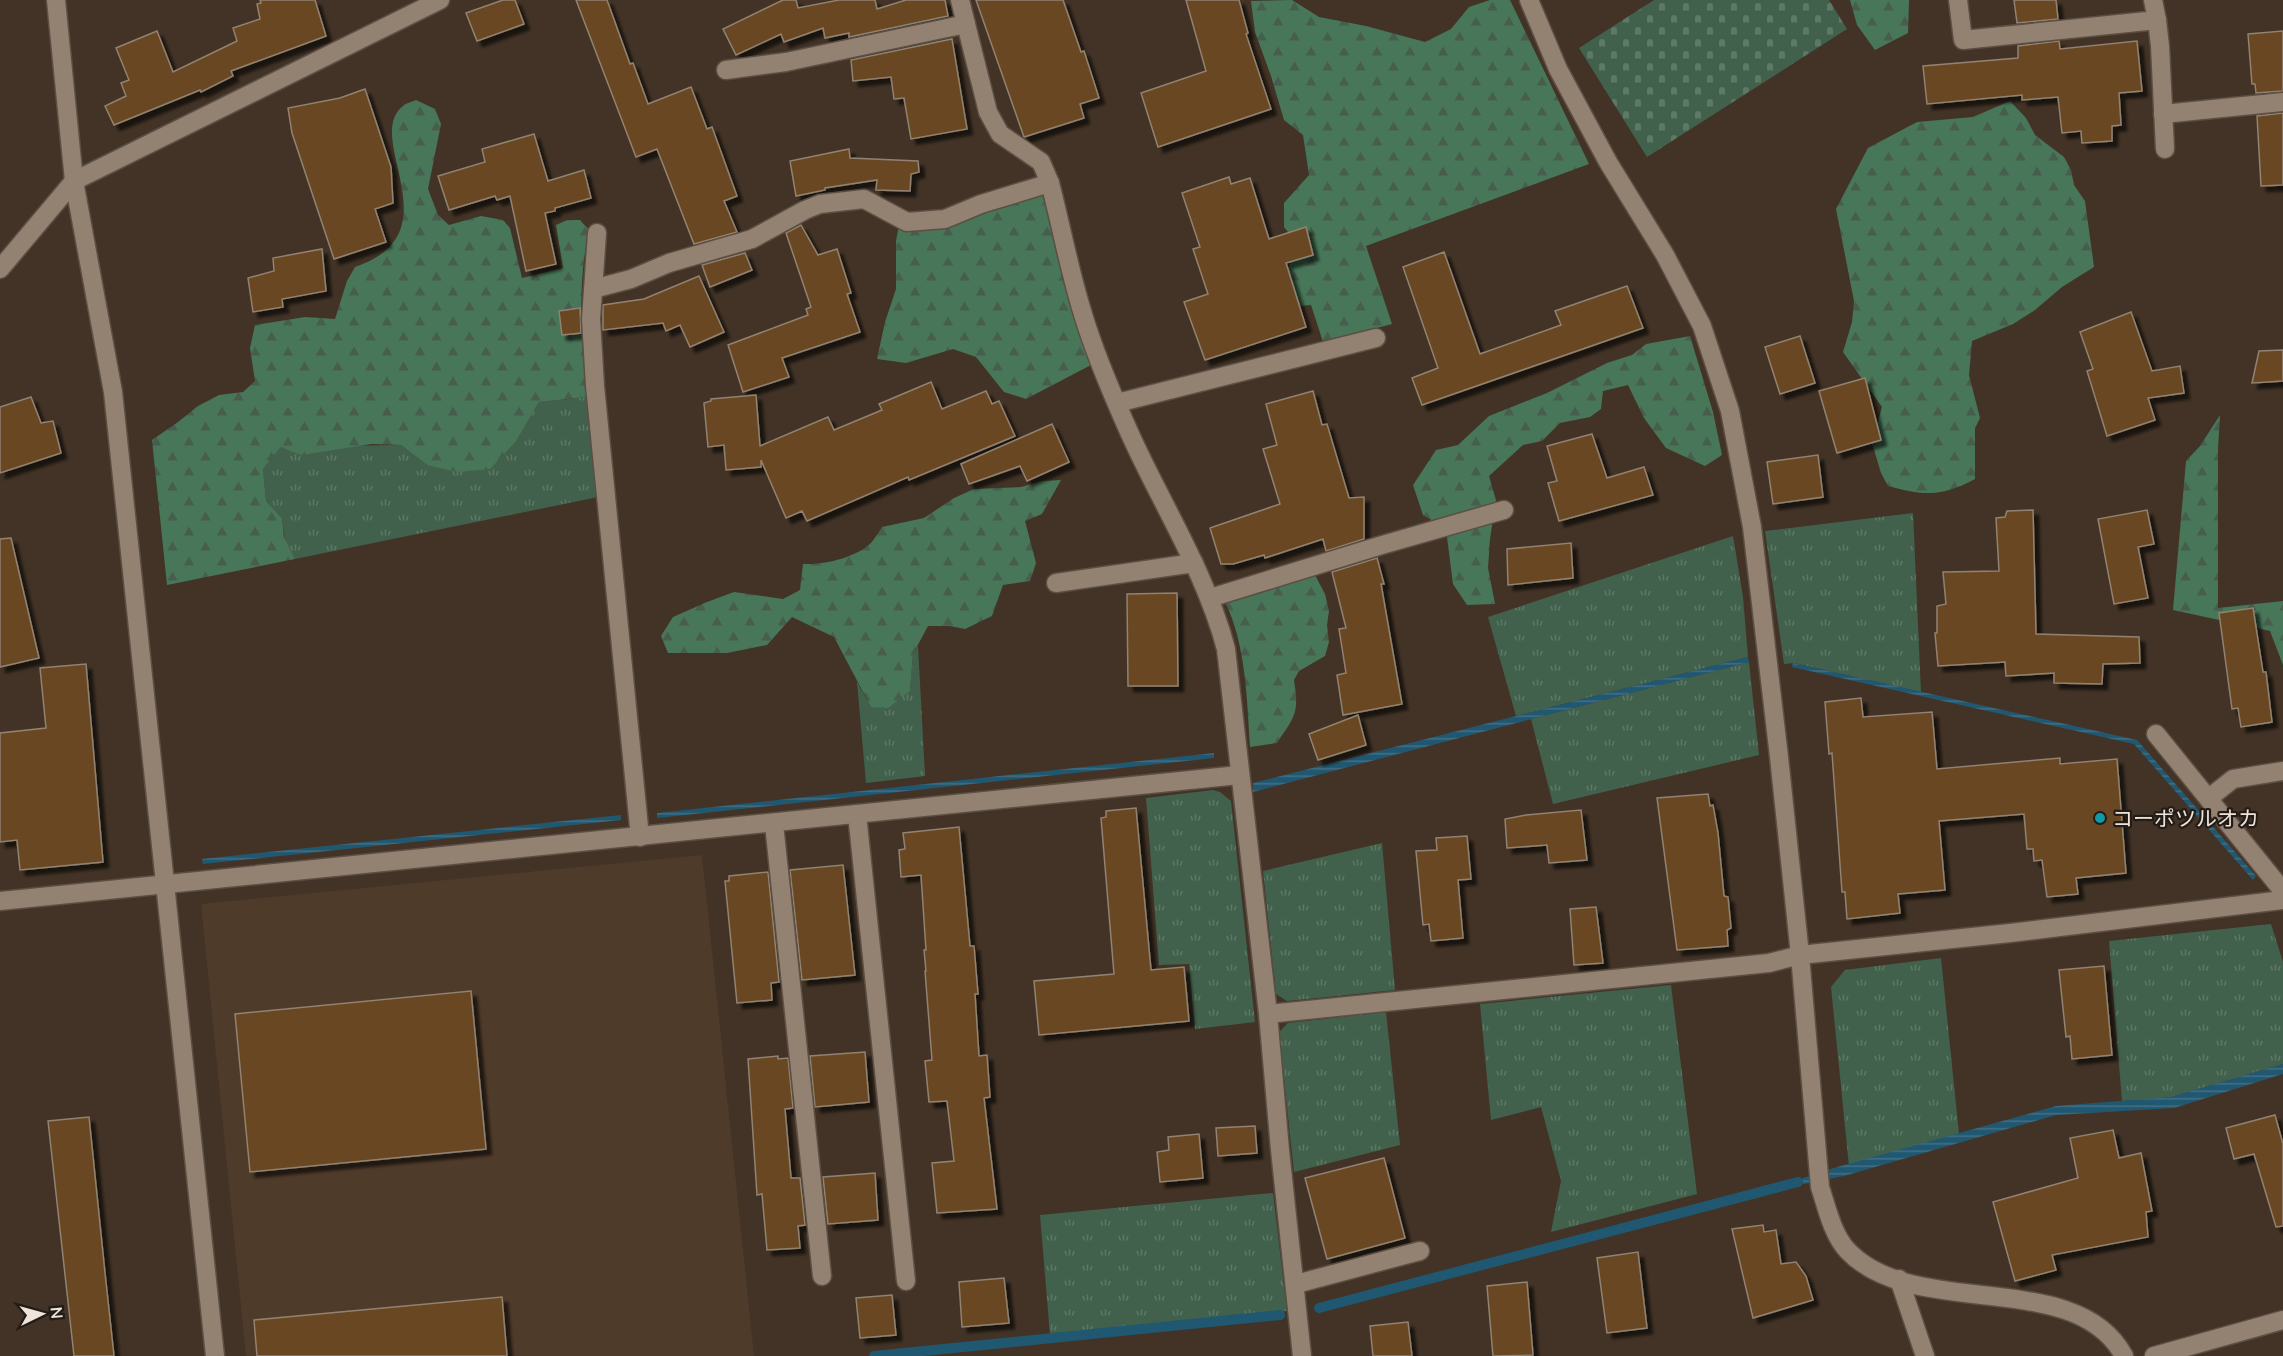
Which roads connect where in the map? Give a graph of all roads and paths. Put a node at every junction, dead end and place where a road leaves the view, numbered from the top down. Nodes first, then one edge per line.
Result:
1 (56, 0) edge
2 (440, 0) edge
3 (960, 0) edge
4 (1529, 0) edge
5 (1958, 0) edge
6 (2153, 0) edge
7 (2157, 20) junction
8 (966, 24) junction
9 (726, 69) dead end
10 (2283, 102) edge
11 (2163, 114) junction
12 (2164, 149) dead end
13 (74, 181) junction
14 (1050, 183) junction
15 (597, 233) dead end
16 (0, 269) edge
17 (593, 289) junction
18 (1376, 338) dead end
19 (1117, 403) junction
20 (1504, 510) dead end
21 (1194, 563) junction
22 (1056, 584) dead end
23 (1210, 598) junction
24 (2156, 734) dead end
25 (2283, 771) edge
26 (1239, 775) junction
27 (2209, 798) junction
28 (856, 814) junction
29 (774, 824) junction
30 (640, 837) junction
31 (166, 884) junction
32 (2283, 891) edge
33 (2283, 900) edge
34 (0, 901) edge
35 (1800, 955) junction
36 (1268, 1014) junction
37 (1420, 1251) dead end
38 (822, 1276) dead end
39 (1899, 1279) junction
40 (906, 1281) dead end
41 (1296, 1284) junction
42 (2283, 1320) edge
43 (215, 1356) edge
44 (1302, 1356) edge
45 (1925, 1356) edge
46 (2124, 1356) edge
47 (2154, 1356) edge

1 - 13 street
2 - 13 street
3 - 8 street
4 - 35 street
5 - 7 street
6 - 7 street
7 - 11 street
8 - 9 street
8 - 14 street
10 - 11 street
11 - 12 street
13 - 16 street
13 - 31 street
14 - 17 street
14 - 19 street
15 - 17 street
17 - 30 street
18 - 19 street
19 - 21 street
20 - 23 street
21 - 22 street
21 - 23 street
23 - 26 street
24 - 27 street
25 - 27 street
26 - 28 street
26 - 36 street
27 - 32 street
28 - 29 street
28 - 40 street
29 - 30 street
29 - 38 street
30 - 31 street
31 - 34 street
31 - 43 street
33 - 35 street
35 - 36 street
35 - 39 street
36 - 41 street
37 - 41 street
39 - 45 street
39 - 46 street
41 - 44 street
42 - 47 street

